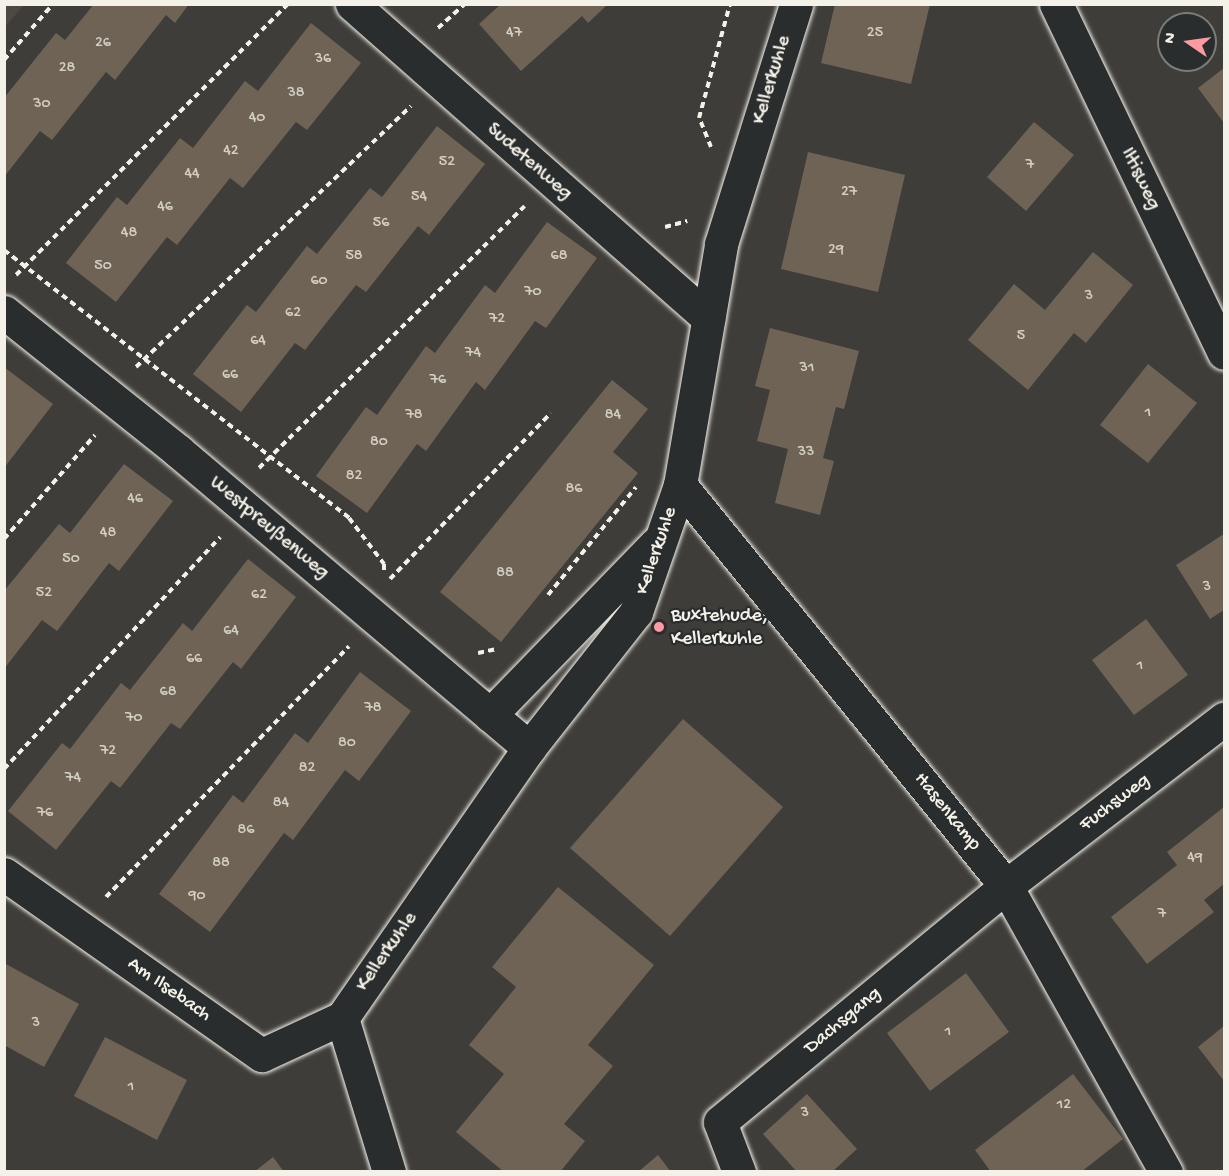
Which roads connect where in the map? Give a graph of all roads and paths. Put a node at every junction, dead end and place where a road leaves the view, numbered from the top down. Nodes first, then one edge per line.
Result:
1 (53, 4) edge
2 (288, 4) edge
3 (352, 4) edge
4 (730, 4) edge
5 (796, 4) edge
6 (1056, 4) edge
7 (4, 60) edge
8 (438, 81) junction
9 (712, 150) dead end
10 (550, 181) junction
11 (694, 219) dead end
12 (659, 229) dead end
13 (4, 250) edge
14 (25, 266) junction
15 (11, 280) dead end
16 (4, 312) edge
17 (708, 318) junction
18 (1224, 353) edge
19 (145, 358) junction
20 (114, 400) junction
21 (551, 412) dead end
22 (271, 456) junction
23 (643, 479) dead end
24 (680, 485) junction
25 (238, 502) junction
26 (662, 538) junction
27 (4, 539) edge
28 (542, 603) dead end
29 (376, 618) junction
30 (505, 648) dead end
31 (468, 654) dead end
32 (490, 715) junction
33 (1224, 719) edge
34 (529, 748) junction
35 (4, 769) edge
36 (4, 874) edge
37 (1006, 886) junction
38 (78, 926) junction
39 (342, 1018) junction
40 (389, 1172) edge
41 (739, 1172) edge
42 (1166, 1172) edge

1 - 7 path
2 - 14 path
3 - 8 street, Sudetenweg
4 - 9 path
5 - 17 street, Kellerkuhle
6 - 18 street, Iltisweg
8 - 10 street, Sudetenweg
8 - 19 path
10 - 17 street, Sudetenweg
10 - 22 path
11 - 12 path
13 - 14 path
14 - 15 path
14 - 19 path
16 - 20 street, Westpreußenweg
17 - 24 street, Kellerkuhle
19 - 20 path
19 - 22 path
20 - 25 street, Westpreußenweg
20 - 27 path
21 - 22 path
22 - 25 path
23 - 28 path
24 - 26 street, Kellerkuhle
24 - 37 street, Hasenkamp
25 - 29 street, Westpreußenweg
25 - 35 path
26 - 32 street
26 - 34 street, Kellerkuhle
29 - 32 street, Westpreußenweg
29 - 38 path
30 - 31 path
32 - 34 street, Westpreußenweg
33 - 37 street, Fuchsweg
34 - 39 street, Kellerkuhle
36 - 38 street, Am Ilsebach
37 - 41 street, Dachsgang
37 - 42 street, Hasenkamp
38 - 39 street, Am Ilsebach
39 - 40 street

